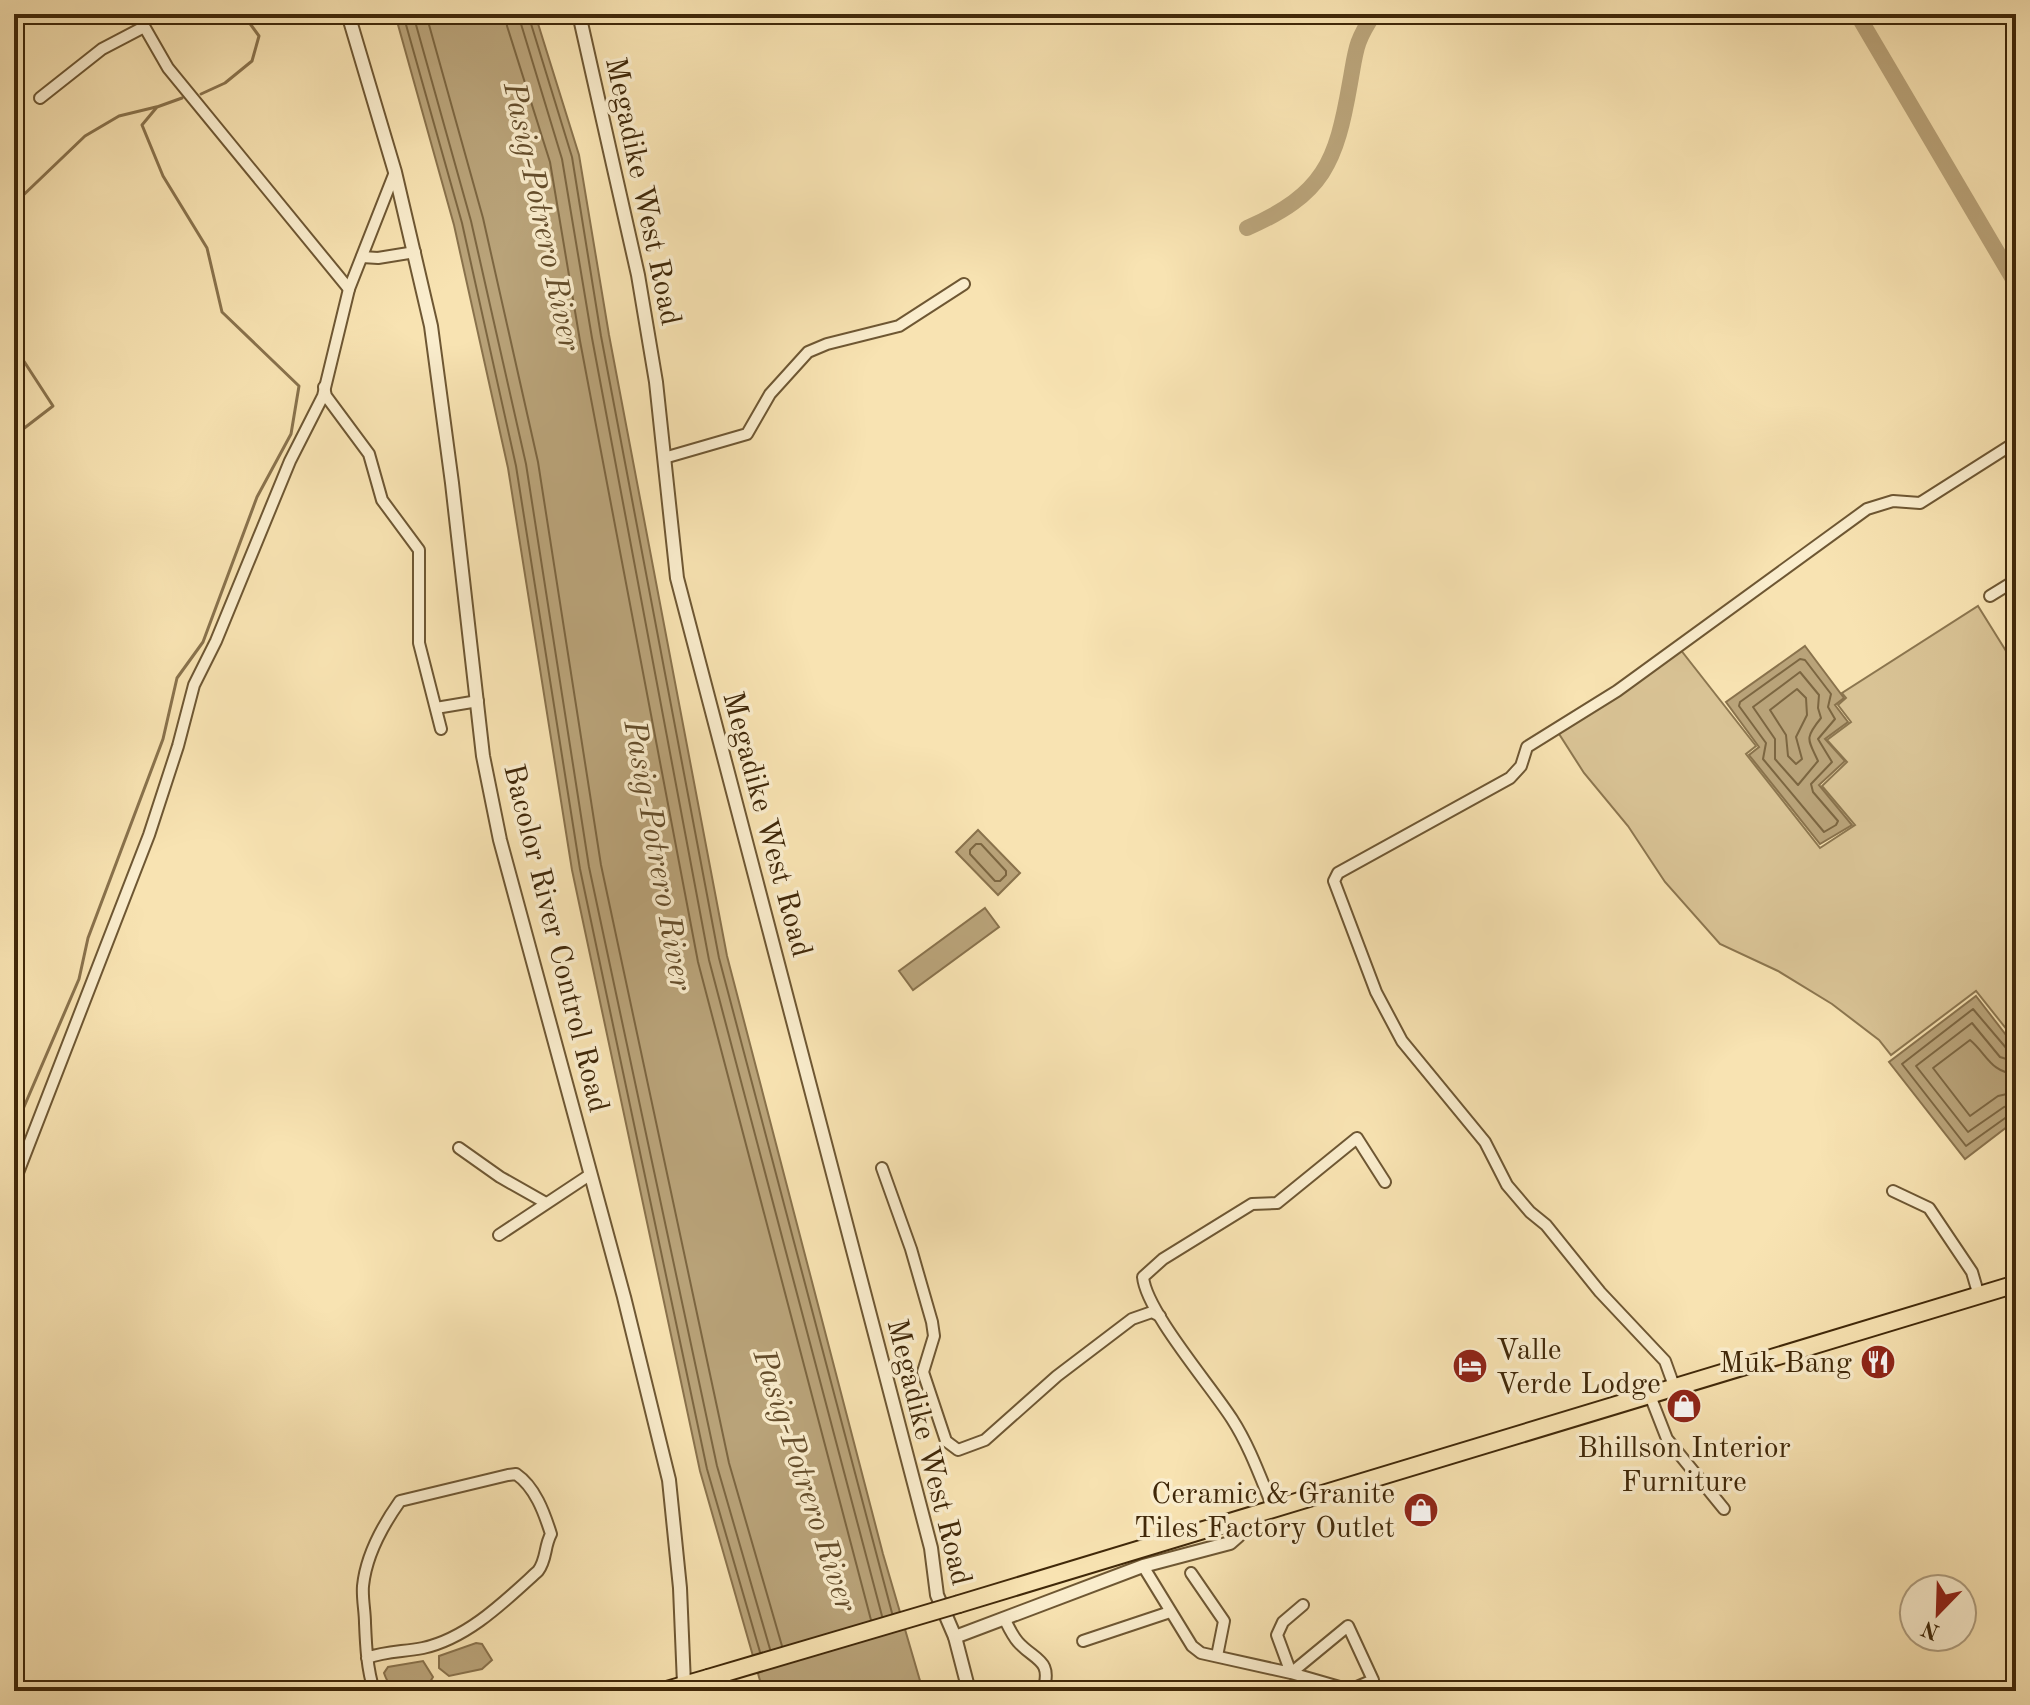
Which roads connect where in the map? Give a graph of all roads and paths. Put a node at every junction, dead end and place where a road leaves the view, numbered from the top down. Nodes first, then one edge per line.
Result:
1 (137, 14) edge
2 (348, 14) edge
3 (579, 14) edge
4 (144, 27) junction
5 (40, 98) dead end
6 (395, 172) junction
7 (415, 252) junction
8 (362, 257) junction
9 (964, 284) dead end
10 (349, 289) junction
11 (324, 384) junction
12 (2016, 442) edge
13 (664, 458) junction
14 (2016, 580) edge
15 (1990, 596) dead end
16 (478, 701) junction
17 (436, 708) junction
18 (441, 729) dead end
19 (459, 1148) dead end
20 (882, 1168) dead end
21 (591, 1174) junction
22 (1385, 1182) dead end
23 (14, 1183) edge
24 (1893, 1191) dead end
25 (546, 1203) junction
26 (499, 1235) dead end
27 (2016, 1284) edge
28 (1979, 1296) junction
29 (1160, 1316) junction
30 (1674, 1386) junction
31 (1649, 1393) junction
32 (1724, 1509) dead end
33 (1274, 1510) junction
34 (1239, 1521) junction
35 (1143, 1566) junction
36 (1191, 1573) dead end
37 (1303, 1605) dead end
38 (1170, 1612) junction
39 (1004, 1618) junction
40 (955, 1637) junction
41 (1083, 1641) dead end
42 (1217, 1656) junction
43 (367, 1658) junction
44 (1291, 1673) junction
45 (684, 1688) edge
46 (374, 1691) edge
47 (663, 1691) edge
48 (969, 1691) edge
49 (1043, 1691) edge

1 - 4 street
2 - 6 street, Bacolor River Control Road
3 - 13 street, Megadike West Road
4 - 5 street
4 - 10 street
6 - 7 street, Bacolor River Control Road
6 - 8 street
7 - 8 street
7 - 16 street, Bacolor River Control Road
8 - 10 street
9 - 13 street
10 - 11 street
11 - 17 street
11 - 23 street
12 - 30 street
13 - 40 street, Megadike West Road
14 - 15 street
16 - 17 street
16 - 21 street, Bacolor River Control Road
17 - 18 street
19 - 25 street
20 - 29 street
21 - 25 street
21 - 45 street, Bacolor River Control Road
22 - 29 street
24 - 28 street
25 - 26 street
27 - 28 highway
28 - 30 highway
29 - 33 street
30 - 31 highway
31 - 32 street
31 - 33 highway
33 - 34 highway
34 - 35 street, Megadike West Road
34 - 45 highway, bridge
35 - 38 street
35 - 39 street, Megadike West Road
36 - 42 street
37 - 44 street
38 - 41 street
38 - 42 street
39 - 40 street, Megadike West Road
39 - 49 street
40 - 48 street, Megadike West Road
42 - 44 street
43 - 43 street
43 - 46 street
44 - 44 street
45 - 47 highway

